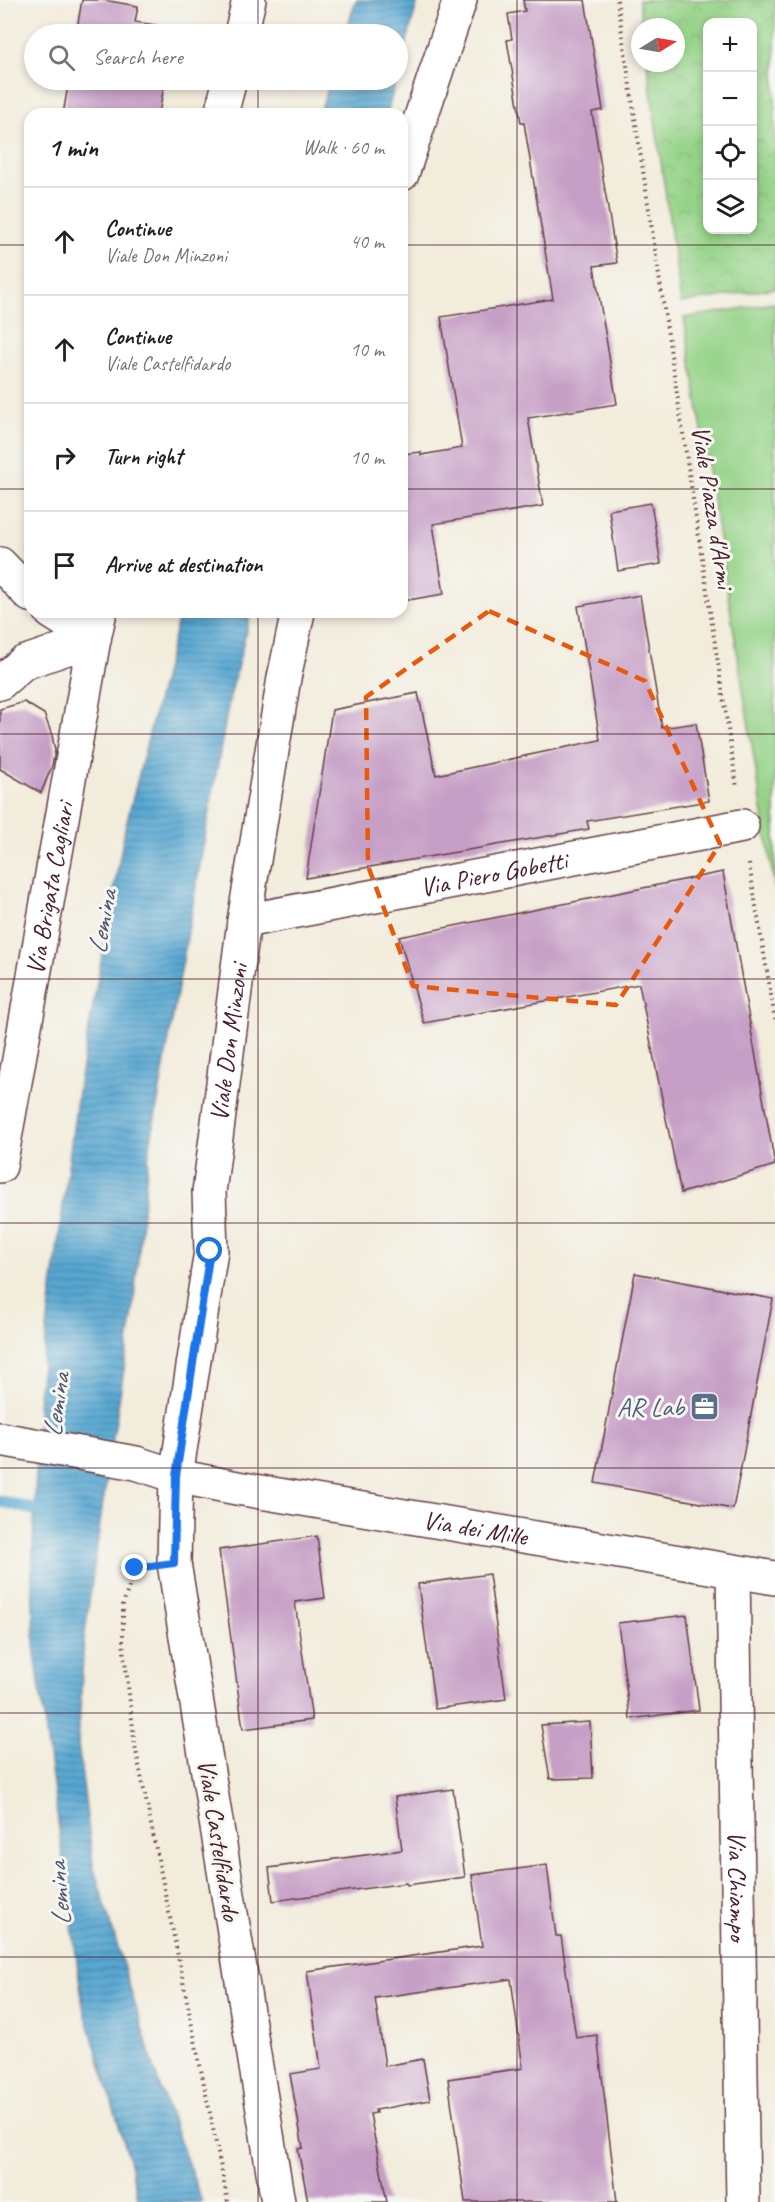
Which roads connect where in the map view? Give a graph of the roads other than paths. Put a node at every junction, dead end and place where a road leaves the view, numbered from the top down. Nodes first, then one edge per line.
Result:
1 (249, 0) edge
2 (460, 0) edge
3 (243, 24) edge
4 (227, 90) edge
5 (223, 108) edge
6 (408, 156) edge
7 (0, 564) edge
8 (24, 589) edge
9 (72, 618) edge
10 (297, 618) edge
11 (97, 625) edge
12 (0, 683) edge
13 (742, 826) road end
14 (244, 921) junction
15 (0, 1166) edge
16 (0, 1439) edge
17 (176, 1476) junction
18 (733, 1571) junction
19 (775, 1578) edge
20 (278, 2202) edge
21 (744, 2202) edge

1 - 3 street
2 - 6 street
4 - 5 street
7 - 8 street
9 - 11 street
10 - 14 street, Viale Don Minzoni
11 - 12 street
11 - 15 street, Via Brigata Cagliari
13 - 14 street, Via Piero Gobetti
14 - 17 street, Viale Don Minzoni
16 - 17 street, Via dei Mille
17 - 18 street, Via dei Mille
17 - 20 street, Viale Castelfidardo
18 - 19 street, Via dei Mille
18 - 21 street, Via Chiampo

